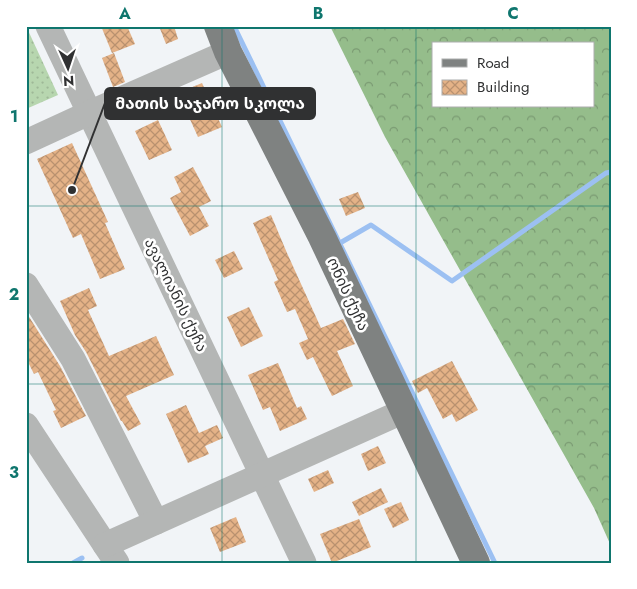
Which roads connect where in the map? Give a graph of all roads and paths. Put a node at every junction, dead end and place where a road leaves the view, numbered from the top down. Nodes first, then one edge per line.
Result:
1 (48, 26) edge
2 (218, 26) edge
3 (228, 52) junction
4 (89, 113) junction
5 (26, 142) edge
6 (26, 285) edge
7 (404, 412) junction
8 (26, 424) edge
9 (262, 475) junction
10 (156, 522) junction
11 (111, 554) edge
12 (304, 563) edge
13 (476, 563) edge

1 - 4 street, ავალიანის ქუჩა
2 - 3 main road, ონის ქუჩა
3 - 4 street
3 - 7 main road, ონის ქუჩა
4 - 5 street
4 - 9 street, ავალიანის ქუჩა
6 - 10 street
7 - 9 street
7 - 13 main road, ონის ქუჩა
8 - 11 street
9 - 10 street
9 - 12 street, ავალიანის ქუჩა
10 - 11 street

